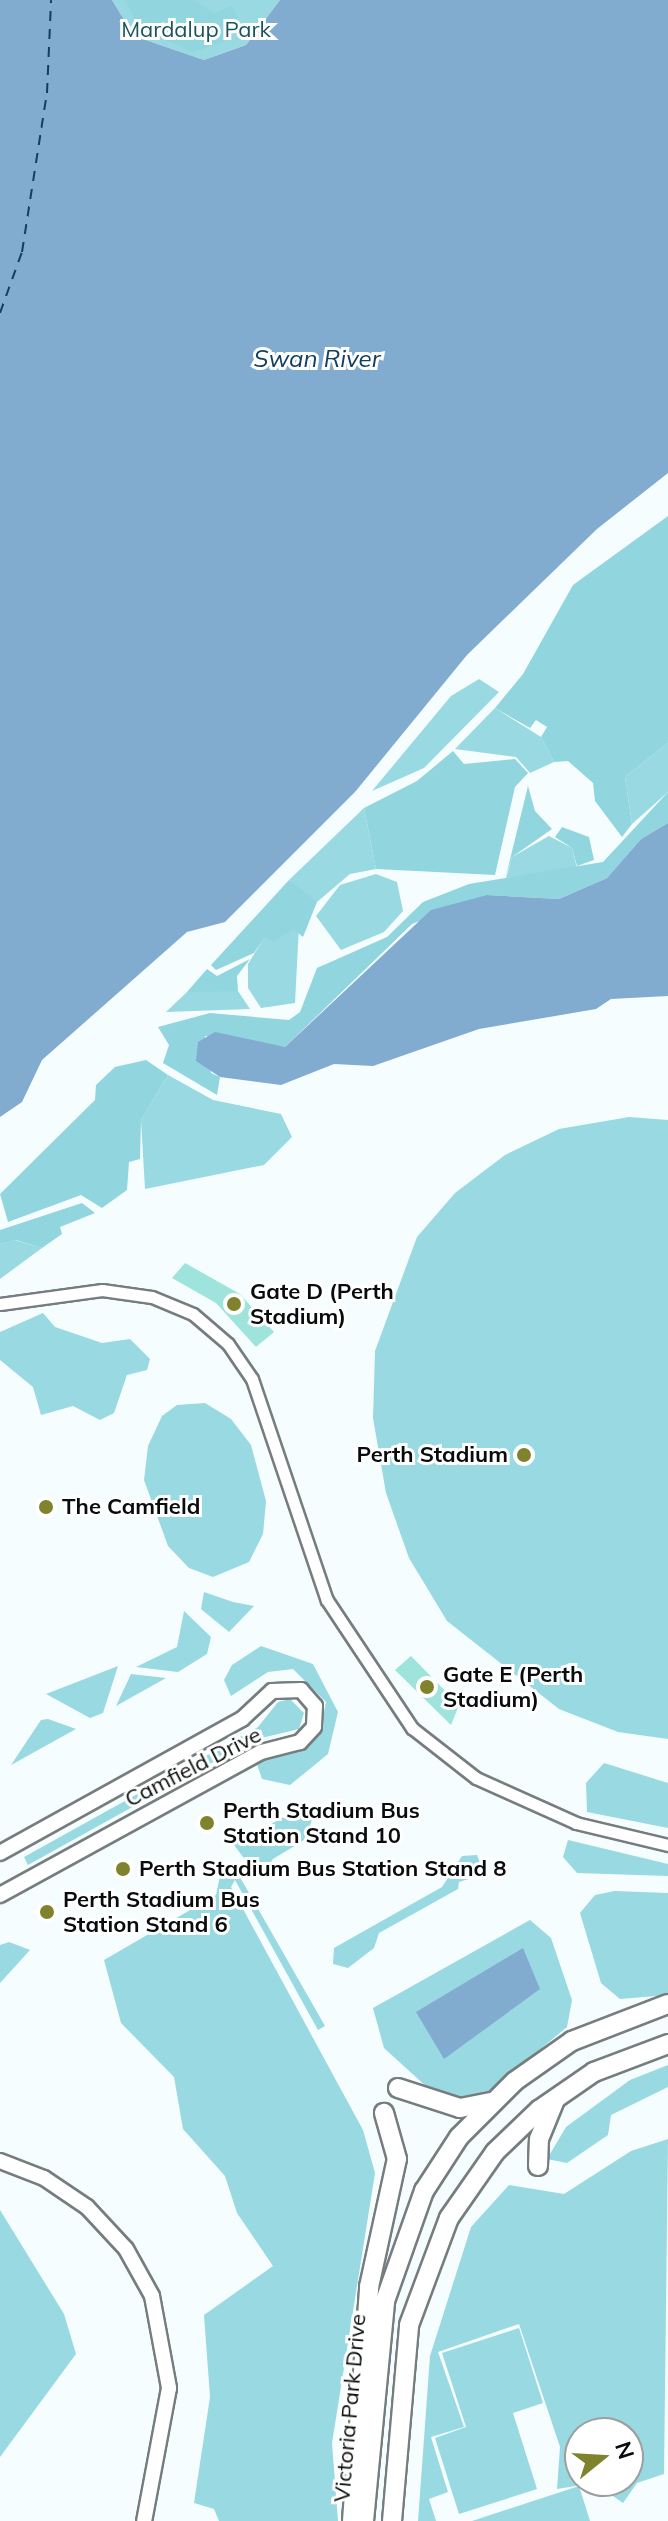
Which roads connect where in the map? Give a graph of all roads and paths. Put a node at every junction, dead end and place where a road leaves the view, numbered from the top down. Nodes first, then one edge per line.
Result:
1 (0, 1304) edge
2 (668, 1845) edge
3 (0, 1853) edge
4 (0, 1895) edge
5 (668, 2004) edge
6 (668, 2044) edge
7 (398, 2088) dead end
8 (556, 2097) junction
9 (493, 2101) junction
10 (384, 2113) dead end
11 (0, 2161) edge
12 (538, 2166) dead end
13 (144, 2521) edge
14 (352, 2521) edge
15 (364, 2521) edge
16 (392, 2521) edge

1 - 2 street
3 - 4 street, Camfield Drive
5 - 9 street, Victoria Park Drive
6 - 8 street
7 - 9 street
8 - 12 street
8 - 16 street
9 - 15 street, Victoria Park Drive
10 - 14 street
11 - 13 street

